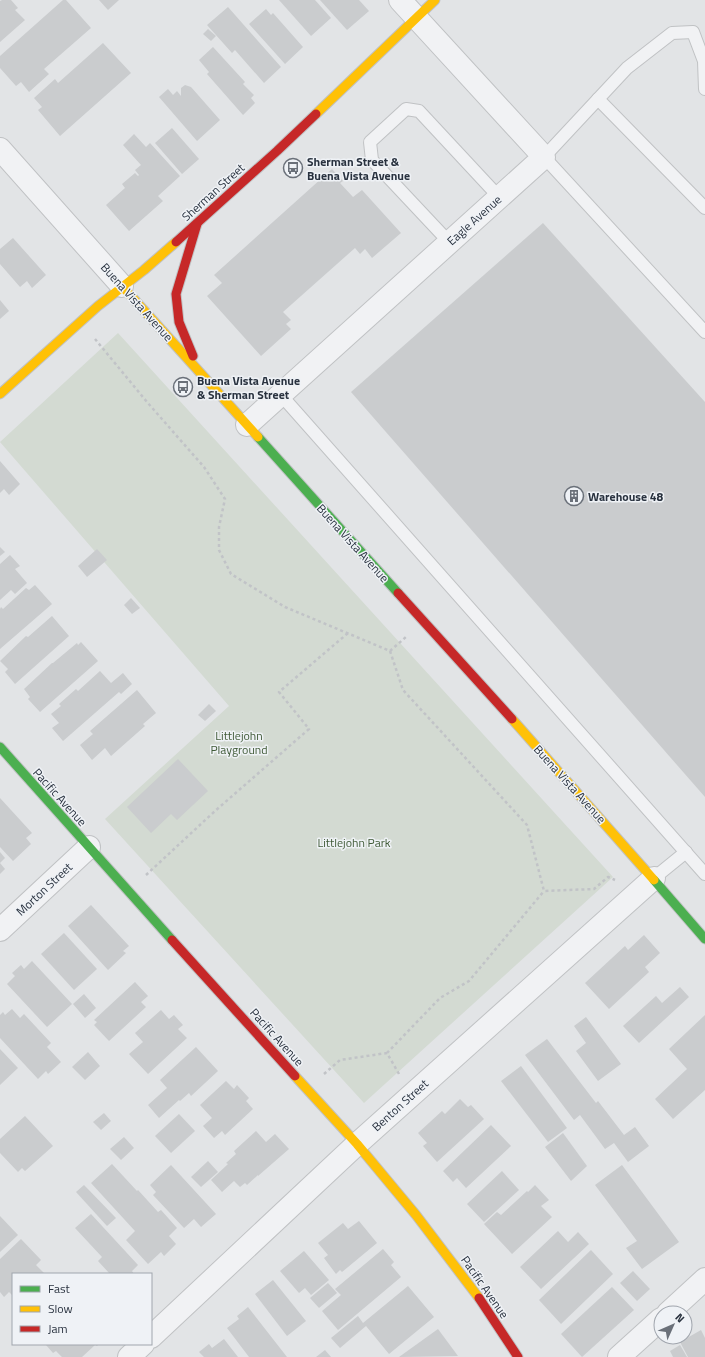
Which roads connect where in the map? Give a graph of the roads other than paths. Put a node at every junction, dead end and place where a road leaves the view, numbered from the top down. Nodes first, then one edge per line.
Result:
1 (400, 0) edge
2 (436, 0) edge
3 (416, 18) junction
4 (705, 89) edge
5 (598, 99) junction
6 (0, 149) edge
7 (544, 157) junction
8 (499, 197) junction
9 (705, 208) edge
10 (198, 223) junction
11 (449, 242) junction
12 (122, 286) junction
13 (705, 332) edge
14 (198, 369) junction
15 (0, 394) edge
16 (281, 395) junction
17 (247, 426) junction
18 (0, 748) edge
19 (89, 847) junction
20 (686, 852) junction
21 (705, 874) edge
22 (654, 878) junction
23 (0, 930) edge
24 (705, 939) edge
25 (357, 1144) junction
26 (705, 1279) edge
27 (677, 1305) edge
28 (653, 1326) edge
29 (152, 1336) edge
30 (142, 1345) edge
31 (129, 1357) edge
32 (518, 1357) edge
33 (619, 1357) edge

1 - 3 street
2 - 3 street, Sherman Street
3 - 7 street
3 - 10 street, Sherman Street
4 - 5 lane
5 - 7 lane
5 - 9 lane
6 - 12 street, Buena Vista Avenue
7 - 8 street, Eagle Avenue
7 - 13 lane
8 - 11 street, Eagle Avenue
8 - 11 lane
10 - 12 street, Sherman Street
10 - 14 street
11 - 16 street, Eagle Avenue
12 - 14 street, Buena Vista Avenue
12 - 15 street, Sherman Street
14 - 17 street, Buena Vista Avenue
16 - 17 street, Eagle Avenue
16 - 20 lane
17 - 22 street, Buena Vista Avenue
18 - 19 street, Pacific Avenue
19 - 23 street, Morton Street
19 - 25 street, Pacific Avenue
20 - 21 lane
20 - 22 lane
22 - 24 street, Buena Vista Avenue
22 - 25 street, Benton Street
25 - 29 street, Benton Street
25 - 32 street, Pacific Avenue
26 - 27 street
28 - 33 street
30 - 31 street

